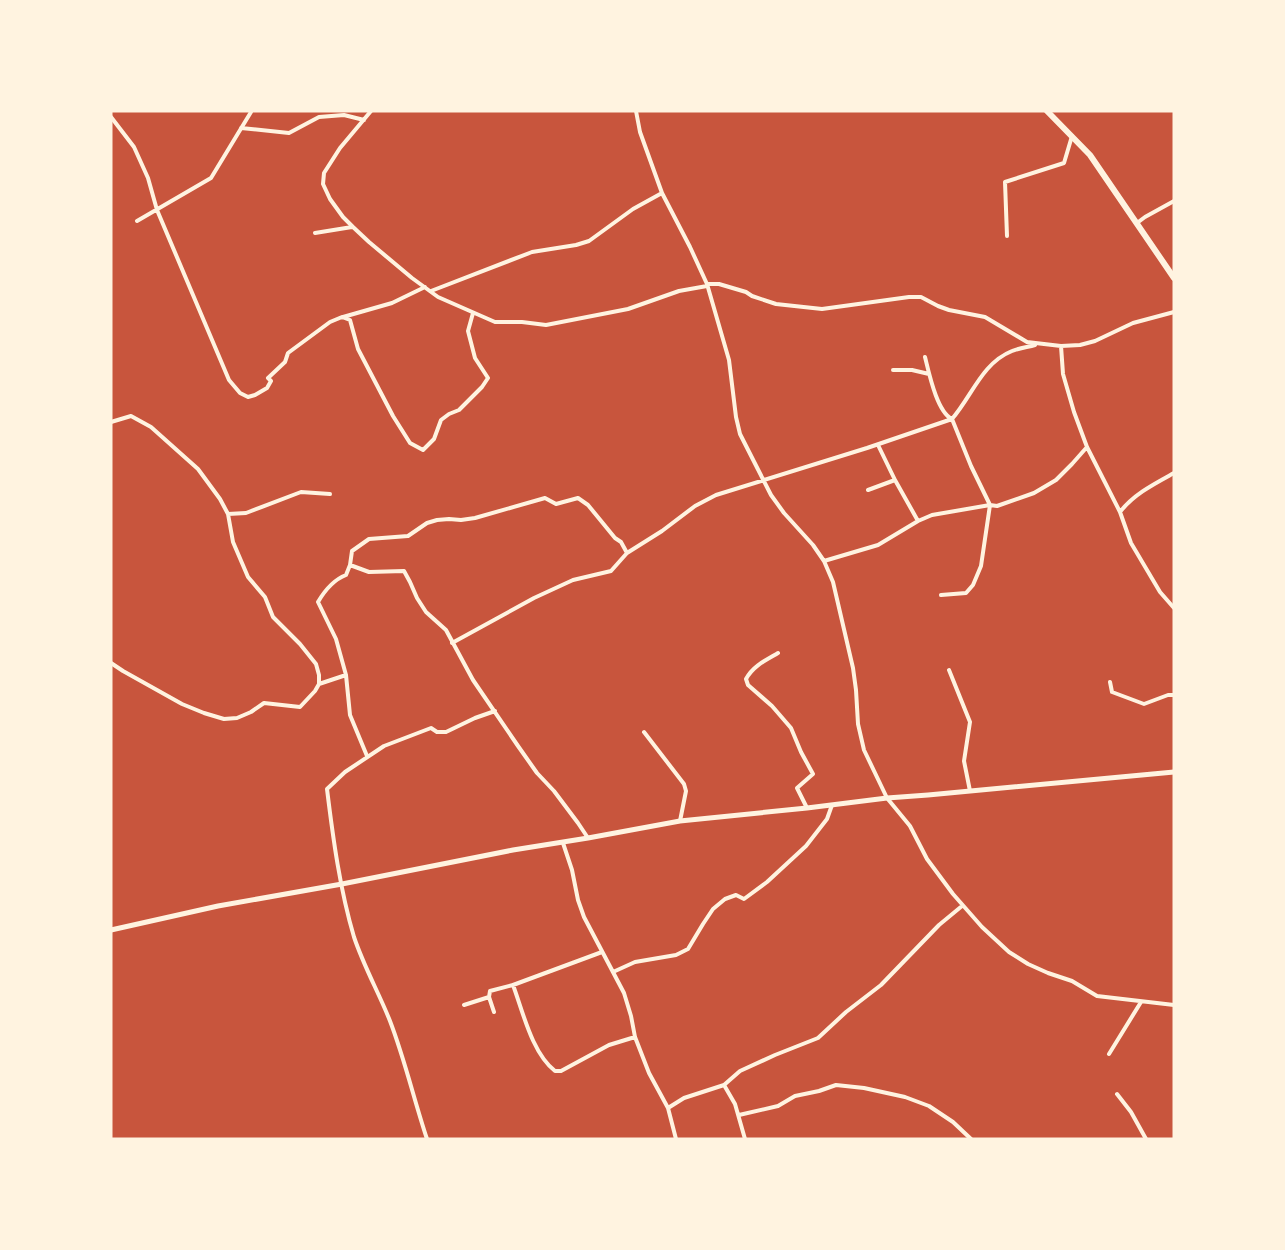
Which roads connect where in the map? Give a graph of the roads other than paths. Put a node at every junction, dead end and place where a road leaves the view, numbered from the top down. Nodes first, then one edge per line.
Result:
1 (318, 111) edge
2 (371, 111) edge
3 (636, 111) edge
4 (1047, 111) edge
5 (251, 112) edge
6 (111, 117) edge
7 (319, 117) junction
8 (364, 120) junction
9 (241, 128) junction
10 (1072, 135) junction
11 (662, 193) junction
12 (1174, 201) edge
13 (157, 210) junction
14 (137, 220) dead end
15 (1137, 223) junction
16 (353, 227) junction
17 (315, 233) dead end
18 (1007, 236) dead end
19 (1174, 278) edge
20 (707, 285) junction
21 (424, 287) junction
22 (431, 291) junction
23 (1174, 312) edge
24 (473, 313) junction
25 (342, 317) junction
26 (1039, 344) junction
27 (1061, 346) junction
28 (925, 357) dead end
29 (893, 370) dead end
30 (929, 374) junction
31 (952, 419) junction
32 (111, 422) edge
33 (878, 445) junction
34 (1087, 447) junction
35 (1174, 473) edge
36 (895, 480) junction
37 (764, 481) junction
38 (868, 490) dead end
39 (330, 495) dead end
40 (990, 505) junction
41 (1120, 512) junction
42 (228, 514) junction
43 (918, 521) junction
44 (627, 553) junction
45 (824, 561) junction
46 (350, 565) junction
47 (941, 595) dead end
48 (1174, 608) edge
49 (452, 643) junction
50 (778, 653) dead end
51 (111, 663) edge
52 (949, 670) dead end
53 (346, 675) junction
54 (1110, 682) dead end
55 (319, 684) junction
56 (1174, 695) edge
57 (495, 711) junction
58 (645, 732) dead end
59 (367, 756) junction
60 (1174, 772) edge
61 (970, 791) junction
62 (887, 798) junction
63 (832, 805) junction
64 (807, 808) junction
65 (680, 821) junction
66 (588, 838) junction
67 (563, 843) junction
68 (342, 884) junction
69 (962, 906) junction
70 (111, 930) edge
71 (603, 952) junction
72 (613, 972) junction
73 (513, 985) junction
74 (489, 997) junction
75 (1141, 1002) junction
76 (464, 1005) dead end
77 (1174, 1005) edge
78 (494, 1012) dead end
79 (634, 1037) junction
80 (1109, 1054) dead end
81 (724, 1085) junction
82 (1117, 1094) dead end
83 (668, 1108) junction
84 (739, 1115) junction
85 (428, 1139) edge
86 (676, 1139) edge
87 (745, 1139) edge
88 (971, 1139) edge
89 (1146, 1139) edge

1 - 7 street
2 - 8 street
3 - 11 street
4 - 10 main road
5 - 9 street
6 - 13 street
7 - 8 street
7 - 9 street
8 - 16 street
9 - 13 street
10 - 15 main road
10 - 18 street
11 - 20 street
11 - 22 street
12 - 15 street
13 - 14 street
13 - 25 street
15 - 19 main road
16 - 17 street
16 - 21 street
20 - 24 street
20 - 26 street
20 - 37 street
21 - 22 street
21 - 25 street
22 - 24 street
23 - 27 street
24 - 25 street
26 - 27 street
26 - 31 street
27 - 34 street
28 - 30 street
29 - 30 street
30 - 31 street
31 - 33 street
31 - 40 street
32 - 42 street
33 - 36 street
33 - 37 street
34 - 40 street
34 - 41 street
35 - 41 street
36 - 38 street
36 - 43 street
37 - 44 street
37 - 45 street
39 - 42 street
40 - 43 street
40 - 47 street
41 - 48 street
42 - 55 street
43 - 45 street
44 - 46 street
44 - 49 street
45 - 62 street
46 - 49 street
46 - 53 street
49 - 57 street
50 - 64 street
51 - 55 street
52 - 61 street
53 - 55 street
53 - 59 street
54 - 56 street
57 - 59 street
57 - 66 street
58 - 65 street
59 - 68 street
60 - 61 main road
61 - 62 main road
62 - 63 main road
62 - 69 street
63 - 64 main road
63 - 72 street
64 - 65 main road
65 - 66 main road
66 - 67 main road
67 - 68 main road
67 - 71 street
68 - 70 main road
68 - 85 street
69 - 75 street
69 - 81 street
71 - 72 street
71 - 73 street
72 - 79 street
73 - 74 street
73 - 79 street
74 - 76 street
74 - 78 street
75 - 77 street
75 - 80 street
79 - 83 street
81 - 83 street
81 - 84 street
82 - 89 street
83 - 86 street
84 - 87 street
84 - 88 street

